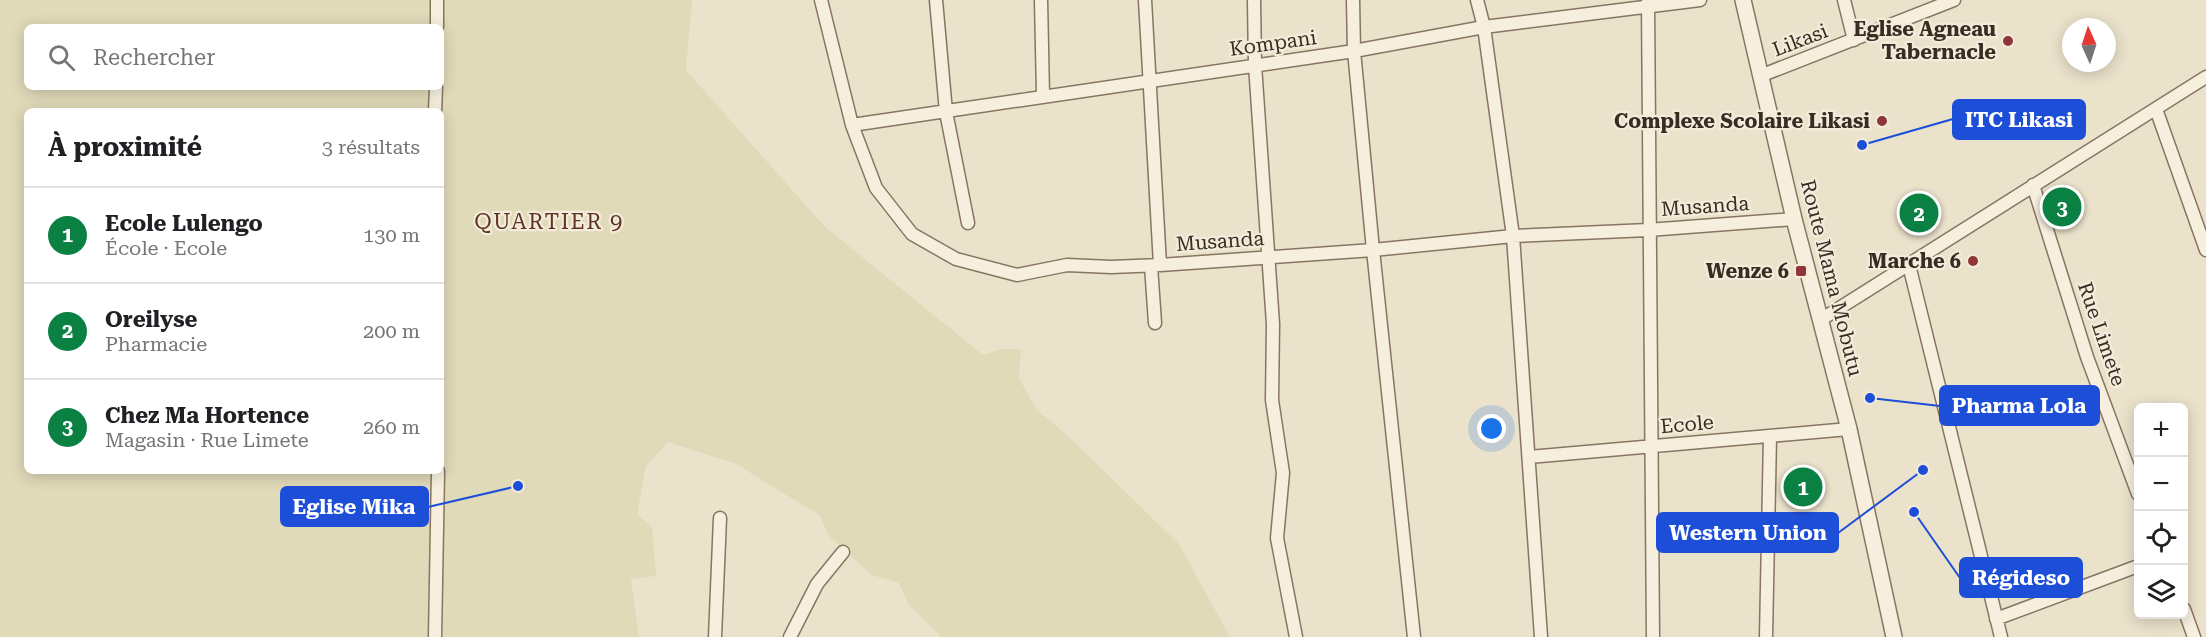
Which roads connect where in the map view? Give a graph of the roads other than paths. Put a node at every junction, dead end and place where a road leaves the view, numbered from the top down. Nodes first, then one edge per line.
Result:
1 (437, 0) edge
2 (821, 0) edge
3 (936, 0) edge
4 (1041, 0) edge
5 (1145, 0) edge
6 (1254, 0) edge
7 (1353, 0) edge
8 (1477, 0) edge
9 (1700, 0) edge
10 (1743, 0) edge
11 (1844, 0) edge
12 (1954, 0) edge
13 (1648, 4) edge
14 (436, 24) edge
15 (1484, 27) junction
16 (1854, 40) junction
17 (1354, 51) junction
18 (1255, 65) junction
19 (1760, 76) junction
20 (2206, 77) edge
21 (1149, 80) junction
22 (436, 90) edge
23 (1043, 95) junction
24 (435, 108) edge
25 (2156, 109) junction
26 (946, 112) junction
27 (852, 125) junction
28 (2033, 185) junction
29 (1794, 219) junction
30 (968, 223) dead end
31 (1648, 230) junction
32 (1513, 236) junction
33 (1373, 250) junction
34 (2206, 250) edge
35 (1268, 257) junction
36 (1909, 265) junction
37 (1156, 266) junction
38 (1822, 319) junction
39 (1155, 323) dead end
40 (1849, 429) junction
41 (1770, 436) junction
42 (1653, 447) junction
43 (1529, 457) junction
44 (438, 474) edge
45 (2134, 481) edge
46 (720, 518) dead end
47 (843, 552) dead end
48 (2134, 568) edge
49 (1996, 619) junction
50 (2188, 619) edge
51 (2206, 633) edge
52 (435, 637) edge
53 (716, 637) edge
54 (790, 637) edge
55 (1296, 637) edge
56 (1414, 637) edge
57 (1541, 637) edge
58 (1653, 637) edge
59 (1766, 637) edge
60 (1894, 637) edge
61 (2001, 637) edge
62 (2194, 637) edge

1 - 14 street
2 - 27 street, Musanda
3 - 26 street
4 - 23 street
5 - 21 street
6 - 18 street
7 - 17 street
8 - 15 street
9 - 13 street, Kompani
10 - 19 street, Route Mama Mobutu
11 - 16 street
12 - 16 street, Likasi
13 - 15 street, Kompani
13 - 31 street
15 - 17 street, Kompani
15 - 32 street
16 - 19 street, Likasi
17 - 18 street, Kompani
17 - 33 street
18 - 21 street, Kompani
18 - 35 street
19 - 29 street, Route Mama Mobutu
20 - 25 street
21 - 23 street, Kompani
21 - 37 street
22 - 24 street
23 - 26 street, Kompani
25 - 28 street
25 - 34 street
26 - 27 street, Kompani
26 - 30 street
27 - 37 street, Musanda
28 - 36 street
28 - 45 street, Rue Limete
29 - 31 street, Musanda
29 - 38 street, Route Mama Mobutu
31 - 32 street, Musanda
31 - 42 street
32 - 33 street, Musanda
32 - 43 street
33 - 35 street, Musanda
33 - 56 street
35 - 37 street, Musanda
35 - 55 street
36 - 38 street
36 - 49 street
37 - 39 street
38 - 40 street, Route Mama Mobutu
40 - 41 street, Ecole
40 - 60 street, Route Mama Mobutu
41 - 42 street, Ecole
41 - 59 street
42 - 43 street, Ecole
42 - 58 street
43 - 57 street
44 - 52 street
46 - 53 street
47 - 54 street
48 - 49 street
49 - 61 street
50 - 62 street
51 - 62 street

